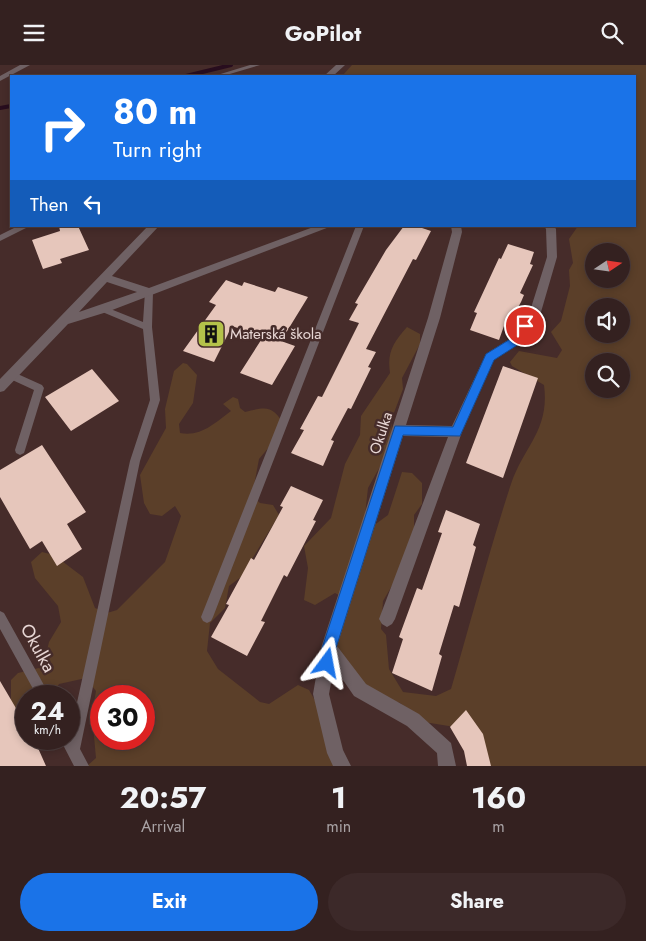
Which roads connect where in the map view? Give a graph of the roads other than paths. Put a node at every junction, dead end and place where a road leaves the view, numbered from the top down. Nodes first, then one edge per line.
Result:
1 (26, 65) edge
2 (257, 65) edge
3 (340, 66) edge
4 (221, 75) edge
5 (329, 75) edge
6 (0, 79) edge
7 (24, 227) edge
8 (153, 227) edge
9 (323, 227) edge
10 (360, 227) edge
11 (456, 227) edge
12 (550, 227) edge
13 (0, 239) edge
14 (106, 278) junction
15 (149, 292) junction
16 (103, 309) junction
17 (65, 320) junction
18 (147, 327) junction
19 (11, 375) junction
20 (0, 387) edge
21 (399, 430) junction
22 (456, 432) junction
23 (20, 450) dead end
24 (0, 617) edge
25 (207, 617) dead end
26 (388, 619) dead end
27 (329, 648) junction
28 (38, 685) edge
29 (80, 700) edge
30 (73, 750) edge
31 (82, 766) edge
32 (342, 766) edge
33 (447, 766) edge

1 - 6 street
2 - 4 lane
3 - 5 street
7 - 13 lane
8 - 14 street
9 - 15 street
10 - 25 lane
11 - 21 street, Okulka
12 - 22 street
14 - 15 street
14 - 17 street
15 - 16 street
15 - 18 lane
16 - 17 street
16 - 18 lane
17 - 19 street
18 - 29 lane
19 - 20 street
19 - 23 lane
21 - 22 street
21 - 27 street, Okulka
22 - 26 street
24 - 28 lane, Okulka
27 - 32 street, Okulka
27 - 33 street
30 - 31 lane

